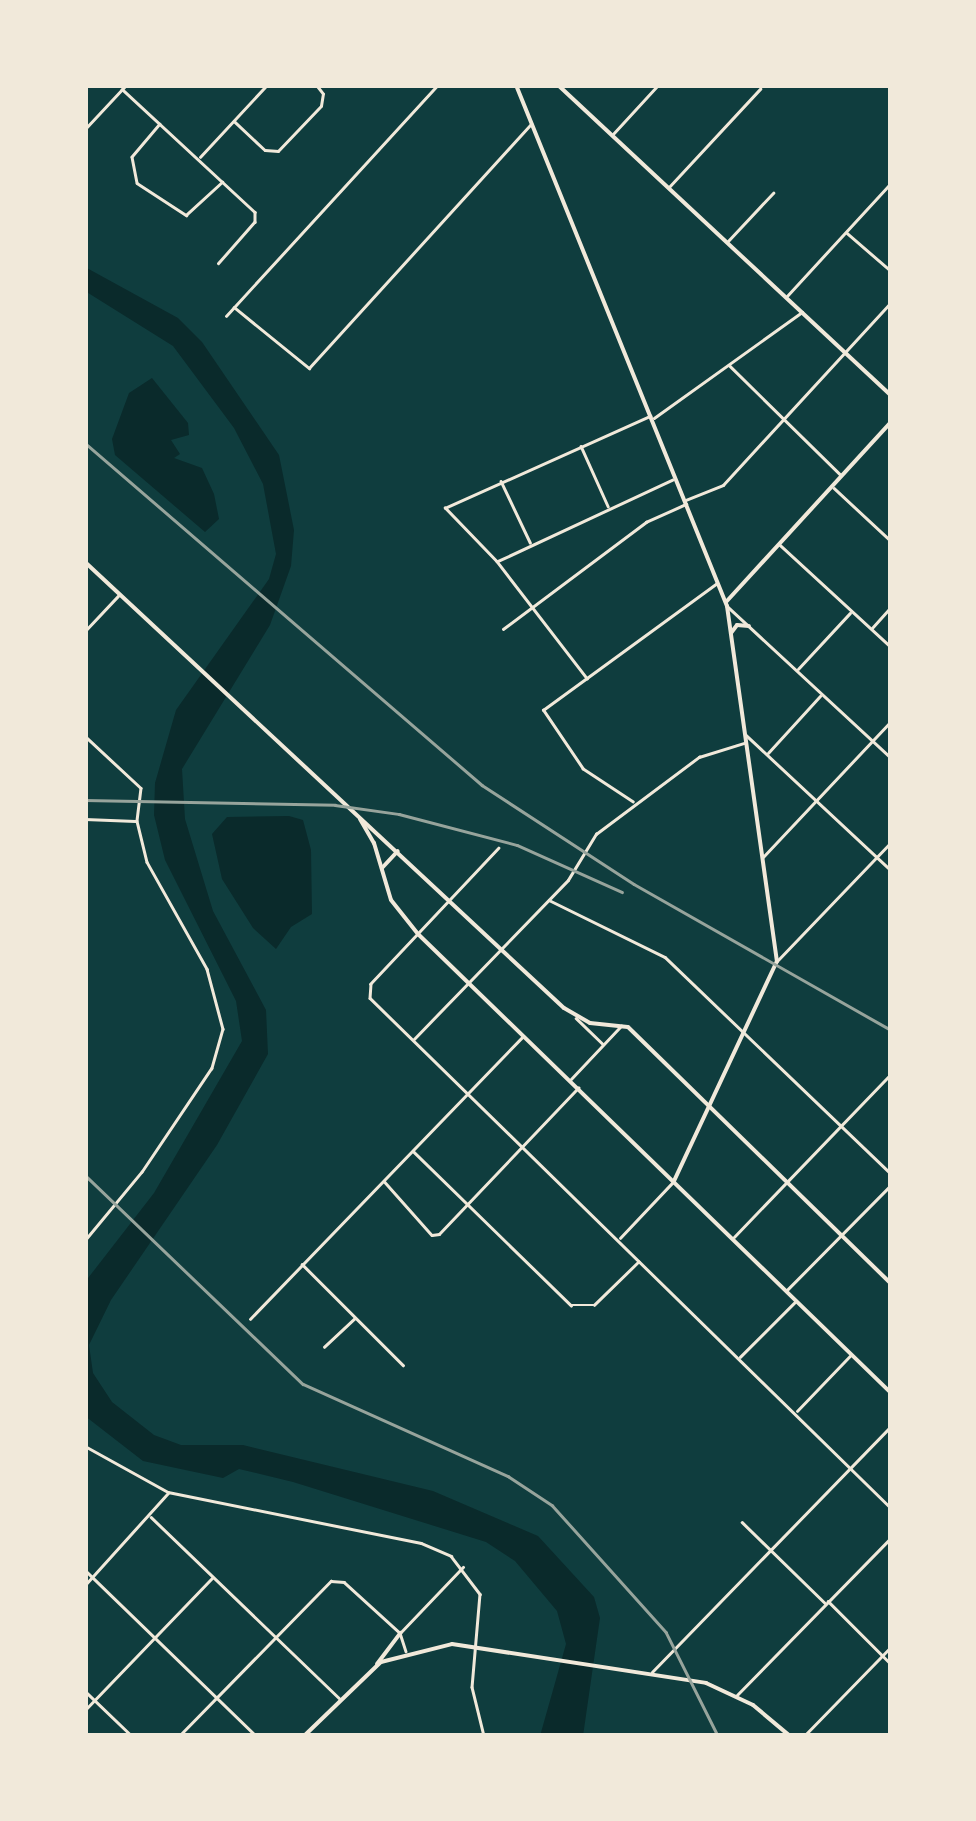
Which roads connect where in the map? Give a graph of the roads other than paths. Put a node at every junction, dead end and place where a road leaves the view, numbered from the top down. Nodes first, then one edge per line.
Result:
1 (256, 85) edge
2 (267, 85) edge
3 (316, 85) edge
4 (438, 85) edge
5 (516, 85) edge
6 (558, 85) edge
7 (658, 85) edge
8 (124, 87) edge
9 (760, 89) dead end
10 (262, 91) junction
11 (234, 121) junction
12 (532, 123) junction
13 (160, 124) junction
14 (85, 129) edge
15 (612, 135) junction
16 (198, 159) junction
17 (223, 181) junction
18 (891, 183) edge
19 (668, 188) junction
20 (774, 193) dead end
21 (846, 232) junction
22 (727, 242) junction
23 (219, 263) dead end
24 (891, 272) edge
25 (786, 298) junction
26 (891, 302) edge
27 (234, 306) junction
28 (802, 312) junction
29 (226, 316) dead end
30 (845, 352) junction
31 (729, 365) junction
32 (891, 395) edge
33 (652, 417) junction
34 (783, 419) junction
35 (891, 422) edge
36 (581, 446) junction
37 (842, 476) junction
38 (676, 478) junction
39 (501, 480) junction
40 (832, 486) junction
41 (686, 502) junction
42 (608, 508) junction
43 (891, 541) edge
44 (531, 543) junction
45 (779, 544) junction
46 (85, 562) edge
47 (497, 562) junction
48 (718, 582) junction
49 (119, 594) junction
50 (726, 604) junction
51 (532, 606) junction
52 (891, 607) edge
53 (852, 611) junction
54 (749, 626) junction
55 (504, 629) dead end
56 (871, 629) junction
57 (85, 631) edge
58 (730, 632) junction
59 (891, 648) edge
60 (796, 670) junction
61 (586, 679) junction
62 (822, 694) junction
63 (891, 721) edge
64 (744, 732) junction
65 (85, 736) edge
66 (872, 741) junction
67 (746, 742) junction
68 (766, 754) junction
69 (891, 758) edge
70 (816, 800) junction
71 (636, 804) junction
72 (356, 814) junction
73 (85, 820) edge
74 (137, 821) junction
75 (891, 842) edge
76 (499, 848) dead end
77 (398, 852) junction
78 (877, 857) junction
79 (762, 858) junction
80 (382, 868) junction
81 (891, 870) edge
82 (449, 900) junction
83 (549, 900) junction
84 (418, 934) junction
85 (501, 950) junction
86 (777, 962) junction
87 (470, 982) junction
88 (574, 1014) junction
89 (622, 1026) junction
90 (746, 1033) junction
91 (524, 1035) junction
92 (413, 1040) junction
93 (604, 1045) junction
94 (891, 1074) edge
95 (570, 1080) junction
96 (578, 1088) junction
97 (467, 1093) junction
98 (710, 1109) junction
99 (842, 1126) junction
100 (522, 1147) junction
101 (412, 1150) junction
102 (891, 1174) edge
103 (383, 1180) junction
104 (674, 1181) junction
105 (786, 1182) junction
106 (891, 1185) edge
107 (468, 1204) junction
108 (841, 1236) junction
109 (733, 1238) junction
110 (618, 1240) junction
111 (85, 1241) edge
112 (640, 1261) junction
113 (302, 1264) junction
114 (891, 1284) edge
115 (786, 1291) junction
116 (796, 1302) junction
117 (250, 1318) dead end
118 (356, 1318) junction
119 (324, 1348) dead end
120 (851, 1354) junction
121 (738, 1358) junction
122 (404, 1365) dead end
123 (891, 1393) edge
124 (795, 1413) junction
125 (891, 1426) edge
126 (85, 1446) edge
127 (850, 1468) junction
128 (168, 1492) junction
129 (891, 1508) edge
130 (152, 1517) junction
131 (742, 1522) dead end
132 (891, 1538) edge
133 (770, 1550) junction
134 (464, 1566) junction
135 (85, 1570) edge
136 (213, 1577) junction
137 (93, 1578) junction
138 (85, 1586) edge
139 (827, 1602) junction
140 (400, 1633) junction
141 (275, 1637) junction
142 (154, 1638) junction
143 (480, 1648) junction
144 (891, 1648) edge
145 (406, 1651) junction
146 (883, 1656) junction
147 (378, 1664) junction
148 (891, 1664) edge
149 (650, 1674) junction
150 (85, 1691) edge
151 (738, 1695) junction
152 (215, 1698) junction
153 (340, 1699) junction
154 (94, 1700) junction
155 (85, 1710) edge
156 (132, 1736) edge
157 (179, 1736) edge
158 (256, 1736) edge
159 (304, 1736) edge
160 (484, 1736) edge
161 (790, 1736) edge
162 (804, 1736) edge

1 - 10 street
2 - 10 street
3 - 11 street
4 - 27 street
5 - 12 main road
6 - 15 main road
7 - 15 street
8 - 13 street
8 - 14 street
9 - 19 street
10 - 11 street
11 - 16 street
12 - 27 street
12 - 33 main road
13 - 16 street
13 - 17 street
15 - 19 main road
16 - 17 street
17 - 23 street
18 - 21 street
19 - 22 main road
20 - 22 street
21 - 24 street
21 - 25 street
22 - 25 main road
25 - 28 main road
26 - 30 street
27 - 29 street
28 - 30 main road
28 - 31 street
30 - 32 main road
30 - 34 street
31 - 33 street
31 - 34 street
33 - 36 street
33 - 38 main road
34 - 37 street
34 - 41 street
35 - 37 main road
36 - 39 street
36 - 42 street
37 - 40 main road
38 - 41 main road
38 - 42 street
39 - 44 street
39 - 47 street
40 - 43 street
40 - 45 main road
41 - 48 main road
41 - 51 street
42 - 44 street
44 - 47 street
45 - 50 main road
45 - 53 street
46 - 49 main road
47 - 51 street
48 - 50 main road
48 - 61 street
49 - 57 street
49 - 72 main road
50 - 54 street
50 - 58 main road
51 - 55 street
51 - 61 street
52 - 56 street
53 - 56 street
53 - 60 street
54 - 58 main road
54 - 60 street
56 - 59 street
58 - 64 main road
60 - 62 street
61 - 71 street
62 - 66 street
62 - 68 street
63 - 66 street
64 - 67 main road
64 - 68 street
65 - 74 street
66 - 69 street
66 - 70 street
67 - 71 street
67 - 79 main road
68 - 70 street
70 - 78 street
70 - 79 street
71 - 83 street
72 - 77 main road
72 - 80 main road
73 - 74 street
74 - 111 street
75 - 78 street
76 - 82 street
77 - 80 main road
77 - 82 main road
78 - 81 street
78 - 86 street
79 - 86 main road
80 - 84 main road
82 - 84 street
82 - 85 main road
83 - 85 street
83 - 90 street
84 - 87 main road
84 - 92 street
85 - 87 street
85 - 88 main road
86 - 90 main road
87 - 91 main road
87 - 92 street
88 - 89 main road
88 - 93 street
89 - 93 street
89 - 98 main road
90 - 98 main road
90 - 99 street
91 - 95 main road
91 - 97 street
92 - 97 street
93 - 95 street
94 - 99 street
95 - 96 main road
96 - 100 street
96 - 104 main road
97 - 100 street
97 - 101 street
98 - 104 main road
98 - 105 main road
99 - 102 street
99 - 105 street
100 - 107 street
100 - 110 street
101 - 103 street
101 - 107 street
103 - 107 street
103 - 113 street
104 - 109 main road
104 - 110 street
105 - 108 main road
105 - 109 street
106 - 108 street
107 - 112 street
108 - 114 main road
108 - 115 street
109 - 115 main road
110 - 112 street
112 - 121 street
113 - 117 street
113 - 118 street
115 - 116 main road
116 - 120 main road
116 - 121 street
118 - 119 street
118 - 122 street
120 - 123 main road
120 - 124 street
121 - 124 street
124 - 127 street
125 - 127 street
126 - 128 street
127 - 129 street
127 - 133 street
128 - 130 street
128 - 134 street
130 - 136 street
130 - 137 street
131 - 133 street
132 - 139 street
133 - 139 street
133 - 149 street
134 - 140 street
134 - 143 street
135 - 137 street
136 - 141 street
136 - 142 street
137 - 138 street
137 - 142 street
139 - 146 street
139 - 151 street
140 - 141 street
140 - 145 street
140 - 147 main road
141 - 152 street
141 - 153 street
142 - 152 street
142 - 154 street
143 - 145 main road
143 - 149 main road
143 - 160 street
144 - 146 street
145 - 147 main road
146 - 148 street
146 - 162 street
147 - 153 main road
149 - 151 main road
150 - 154 street
151 - 161 main road
152 - 157 street
152 - 158 street
153 - 159 main road
154 - 155 street
154 - 156 street

